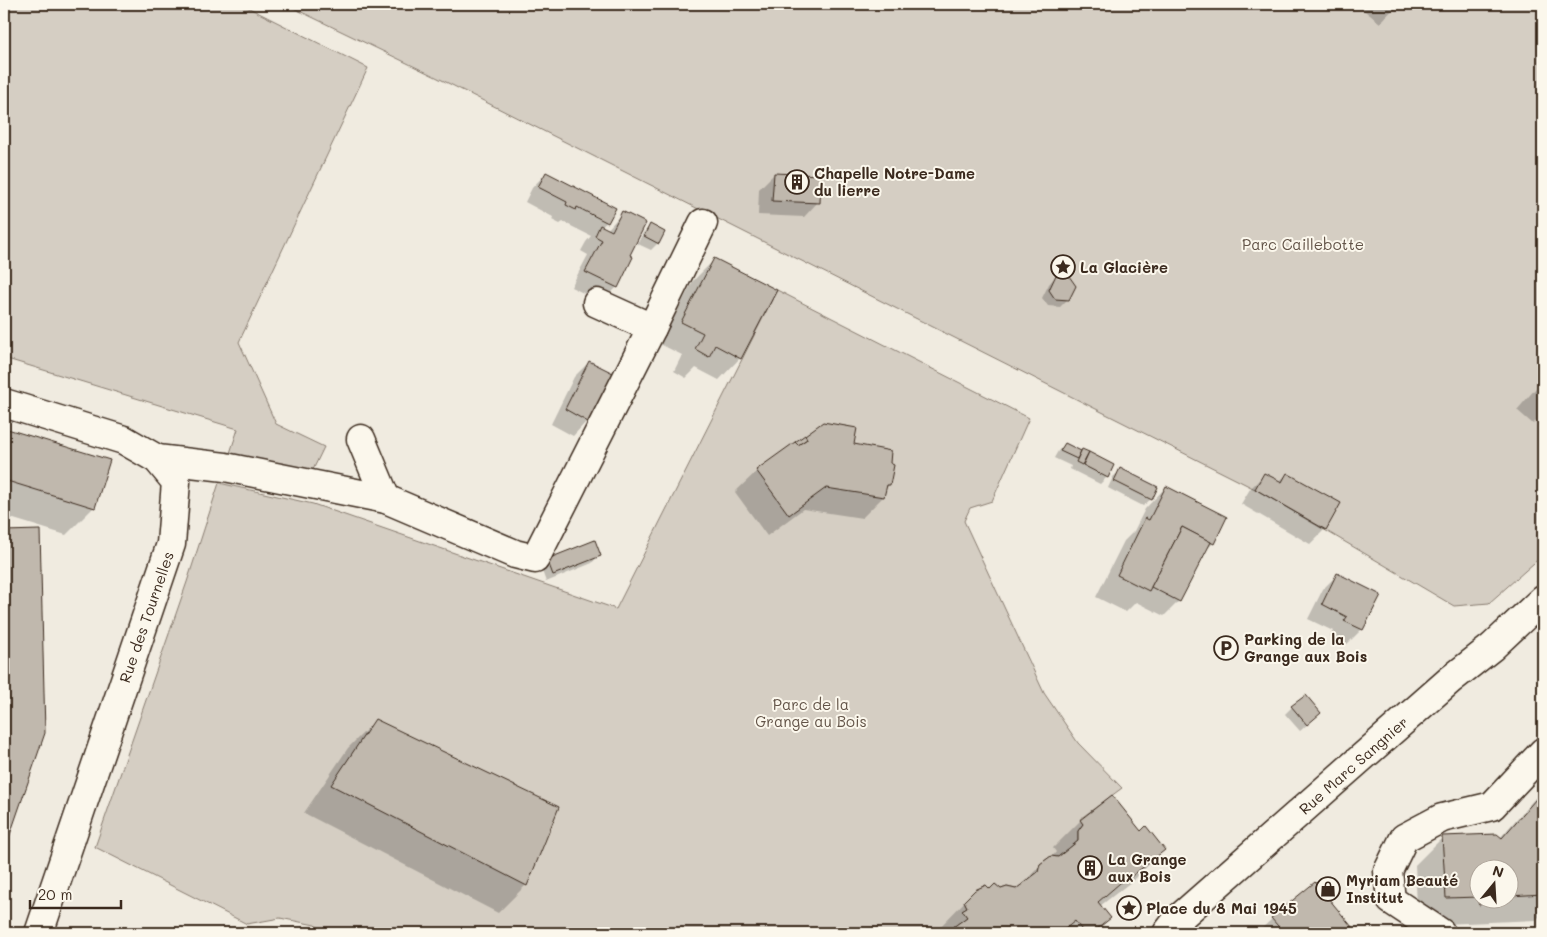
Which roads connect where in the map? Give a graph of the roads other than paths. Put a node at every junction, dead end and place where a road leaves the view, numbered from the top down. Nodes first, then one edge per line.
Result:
1 (703, 223) dead end
2 (597, 303) dead end
3 (652, 328) junction
4 (4, 403) edge
5 (361, 439) dead end
6 (157, 459) junction
7 (386, 499) junction
8 (1543, 599) edge
9 (1543, 752) edge
10 (39, 933) edge
11 (1167, 933) edge
12 (1441, 933) edge

1 - 3 street
2 - 3 street
3 - 7 street
4 - 6 street, Rue des Tournelles
5 - 7 street
6 - 7 street
6 - 10 street, Rue des Tournelles
8 - 11 street, Rue Marc Sangnier
9 - 12 street

